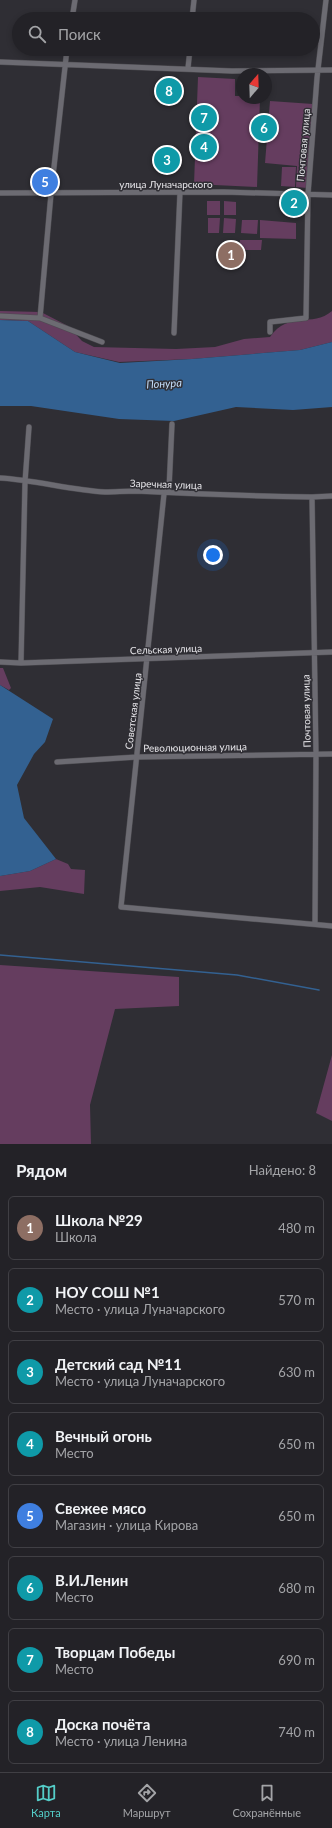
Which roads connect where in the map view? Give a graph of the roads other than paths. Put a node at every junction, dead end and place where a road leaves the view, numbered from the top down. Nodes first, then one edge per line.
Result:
1 (75, 0) edge
2 (194, 0) edge
3 (326, 0) edge
4 (73, 12) edge
5 (193, 12) edge
6 (66, 56) edge
7 (189, 56) edge
8 (0, 62) edge
9 (65, 64) junction
10 (188, 68) junction
11 (319, 70) junction
12 (332, 70) edge
13 (180, 192) junction
14 (0, 193) edge
15 (51, 194) junction
16 (308, 194) junction
17 (332, 195) edge
18 (0, 316) edge
19 (40, 318) junction
20 (270, 332) dead end
21 (174, 333) dead end
22 (102, 342) dead end
23 (172, 424) dead end
24 (28, 427) dead end
25 (0, 478) edge
26 (26, 482) junction
27 (164, 494) junction
28 (332, 496) edge
29 (312, 497) junction
30 (332, 652) edge
31 (313, 653) junction
32 (148, 659) junction
33 (0, 662) edge
34 (21, 663) junction
35 (332, 754) edge
36 (316, 755) junction
37 (137, 757) junction
38 (57, 762) dead end
39 (315, 924) junction
40 (332, 926) edge

1 - 4 street
2 - 5 street
3 - 11 street, Почтовая улица
6 - 9 street
7 - 10 street
8 - 9 street
9 - 10 street
9 - 15 street
10 - 11 street
11 - 12 street
11 - 16 street, Почтовая улица
13 - 15 street, улица Луначарского
13 - 16 street, улица Луначарского
13 - 21 street
14 - 15 street, улица Луначарского
15 - 19 street
16 - 17 street, улица Луначарского
16 - 20 street, Почтовая улица
18 - 19 street
19 - 22 street
23 - 27 street, Советская улица
24 - 26 street
25 - 26 street, Заречная улица
26 - 27 street, Заречная улица
26 - 34 street
27 - 29 street, Заречная улица
27 - 32 street, Советская улица
28 - 29 street, Заречная улица
29 - 31 street, Почтовая улица
30 - 31 street, Сельская улица
31 - 32 street, Сельская улица
31 - 36 street, Почтовая улица
32 - 34 street, Сельская улица
32 - 37 street, Советская улица
33 - 34 street, Сельская улица
35 - 36 street, Революционная улица
36 - 37 street, Революционная улица
36 - 39 street, Почтовая улица
37 - 38 street, Революционная улица
37 - 39 street, Советская улица
39 - 40 street

